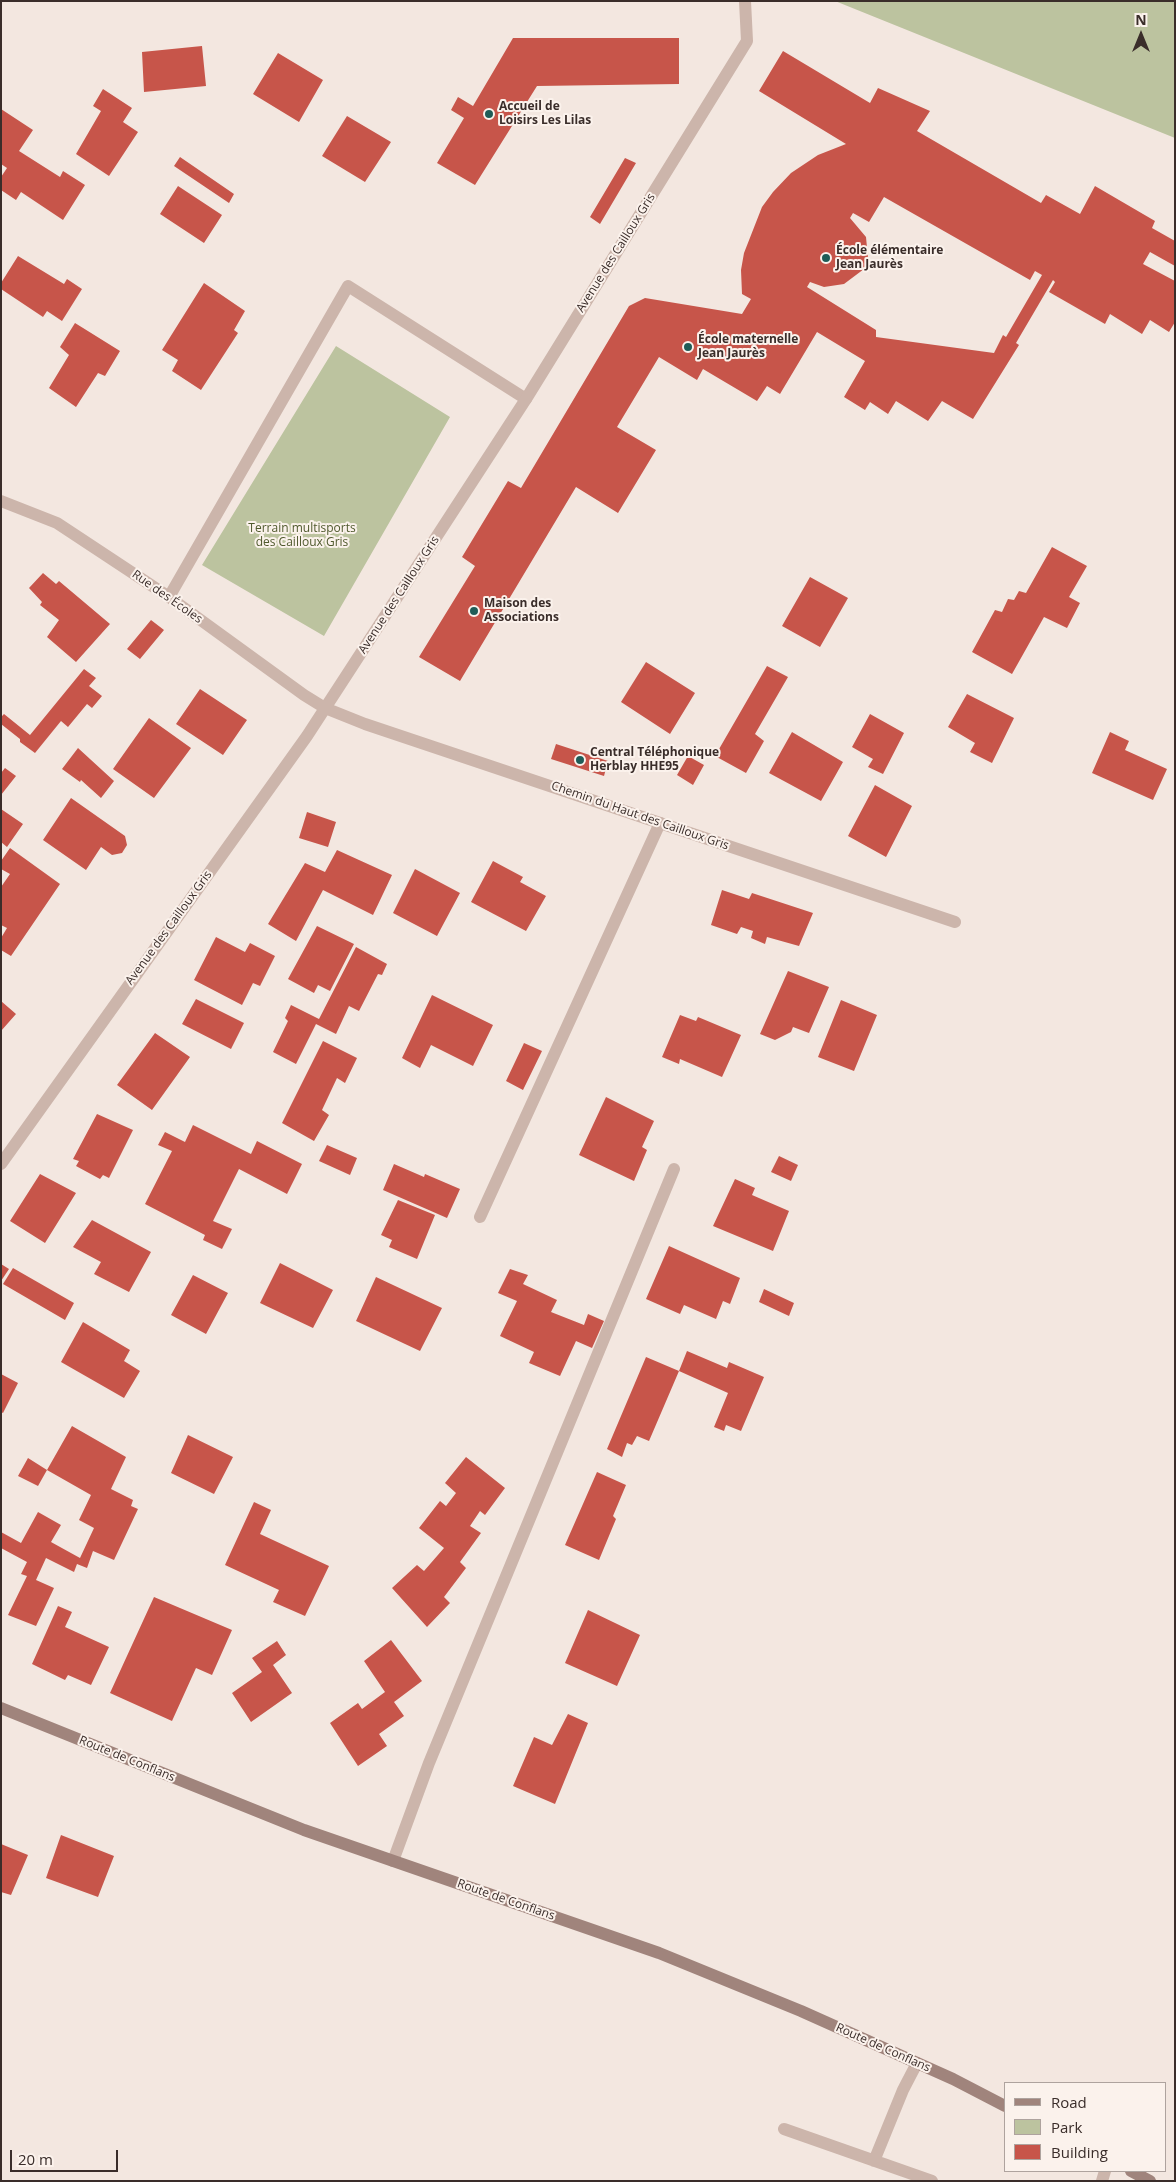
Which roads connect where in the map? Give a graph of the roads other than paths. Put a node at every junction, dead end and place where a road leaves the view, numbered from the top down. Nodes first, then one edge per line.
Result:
1 (745, 1) edge
2 (526, 400) junction
3 (1, 501) edge
4 (169, 598) junction
5 (325, 708) junction
6 (660, 823) junction
7 (955, 922) dead end
8 (1, 1164) edge
9 (674, 1169) dead end
10 (480, 1217) dead end
11 (1, 1708) edge
12 (392, 1861) junction
13 (917, 2063) junction
14 (1004, 2106) edge
15 (784, 2129) dead end
16 (874, 2161) junction
17 (1133, 2172) edge
18 (932, 2181) edge
19 (1150, 2181) edge

1 - 2 street, Avenue des Cailloux Gris
2 - 4 street
2 - 5 street, Avenue des Cailloux Gris
3 - 4 street, Rue des Écoles
4 - 5 street, Rue des Écoles
5 - 6 street, Chemin du Haut des Cailloux Gris
5 - 8 street, Avenue des Cailloux Gris
6 - 7 street, Chemin du Haut des Cailloux Gris
6 - 10 street
9 - 12 street
11 - 12 main road, Route de Conflans
12 - 13 main road, Route de Conflans
13 - 14 main road, Route de Conflans
13 - 16 street
15 - 16 street
16 - 18 street
17 - 19 main road

